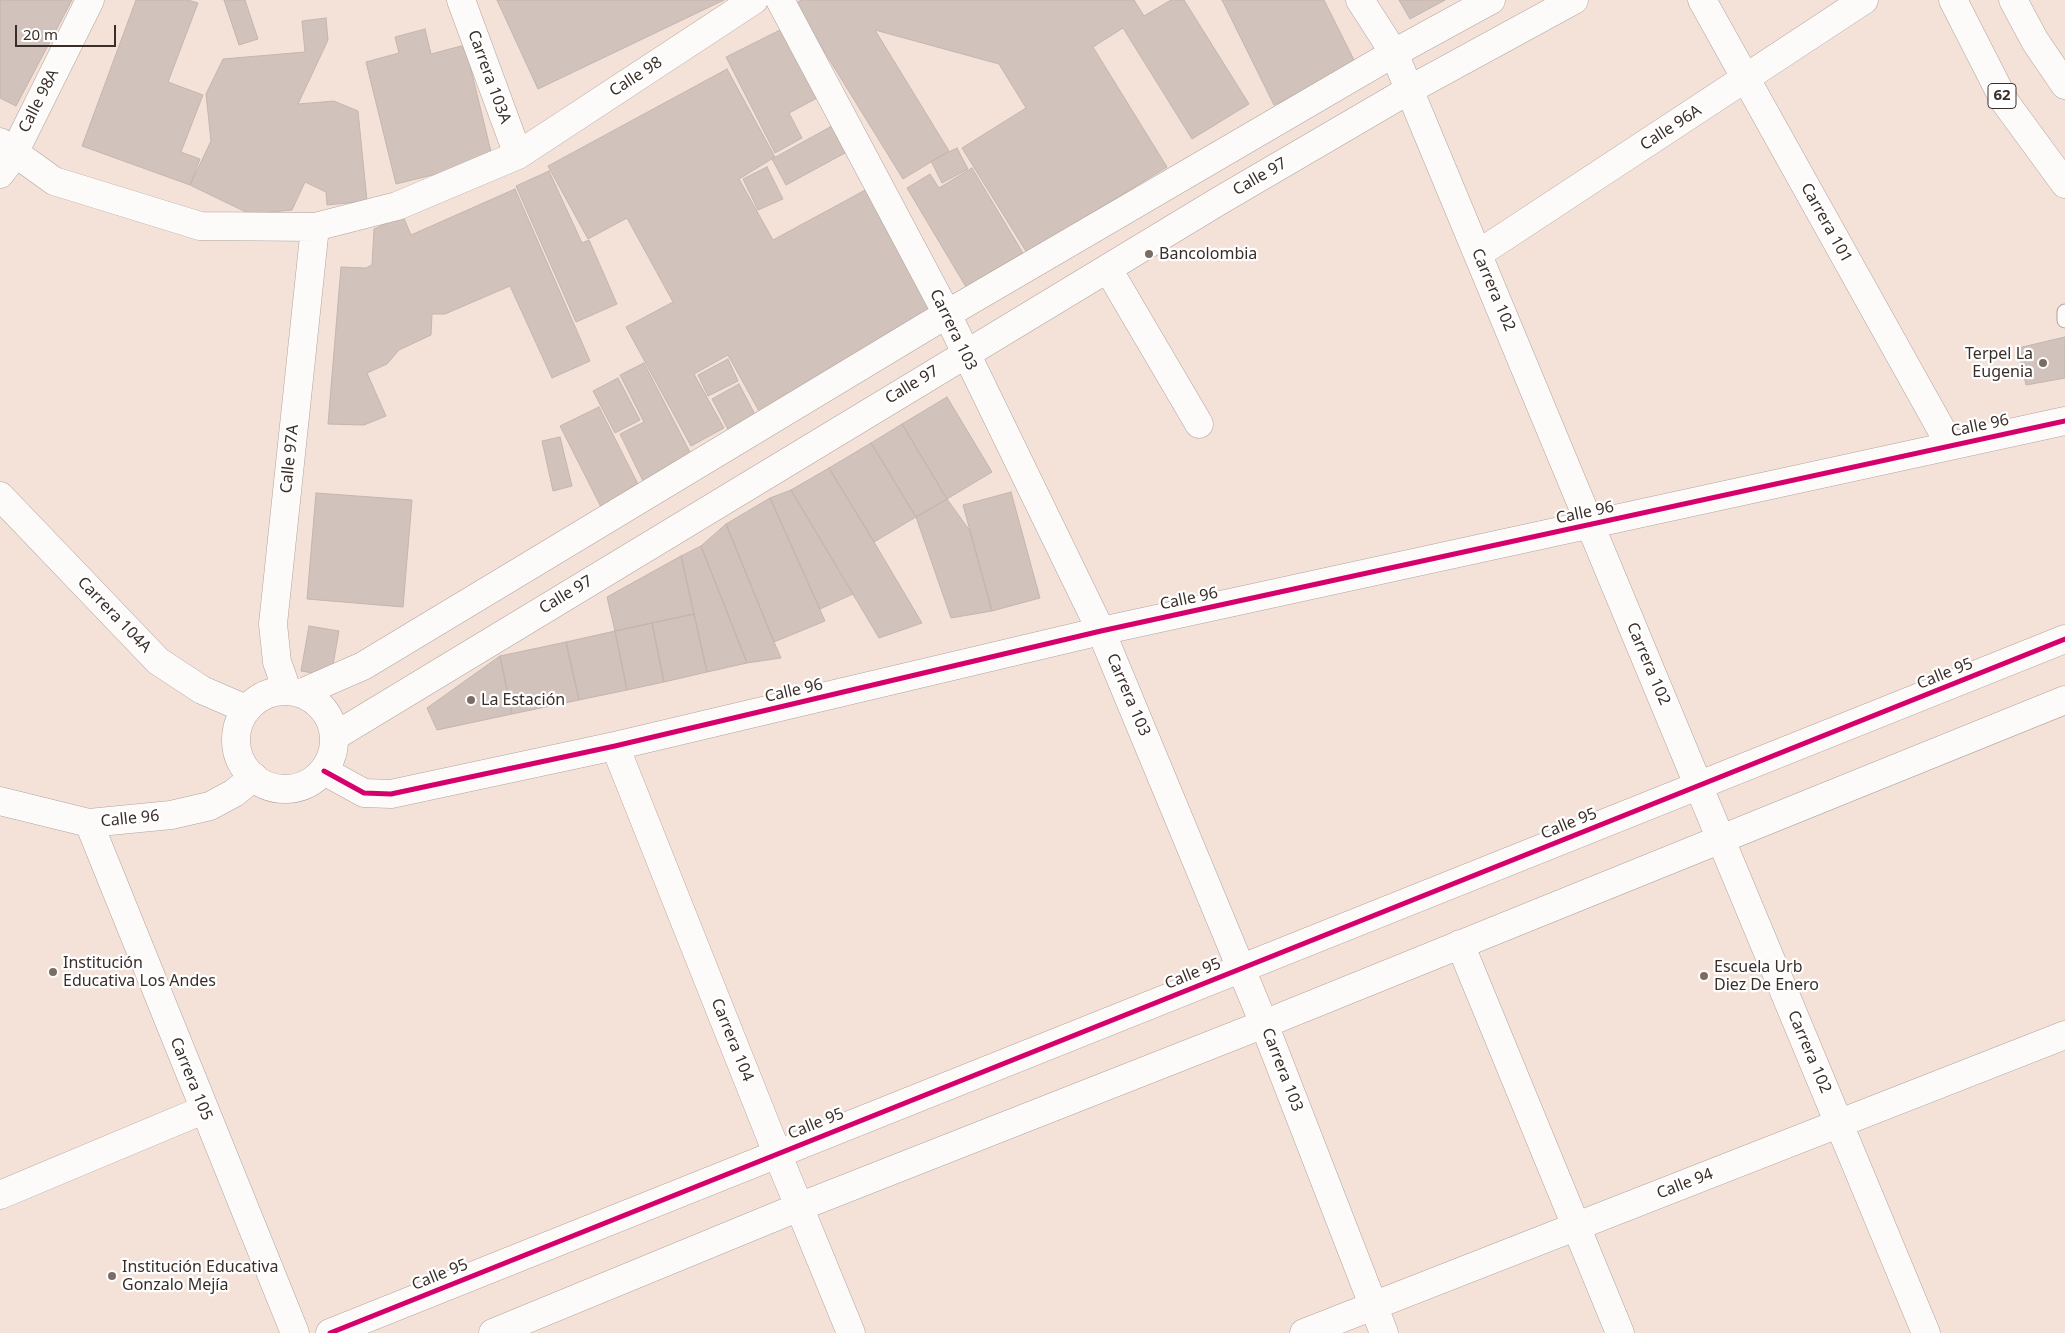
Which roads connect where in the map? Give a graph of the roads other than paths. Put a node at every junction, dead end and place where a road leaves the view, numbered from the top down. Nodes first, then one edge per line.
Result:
1 (90, 0) edge
2 (460, 0) edge
3 (754, 0) edge
4 (780, 0) edge
5 (1360, 0) edge
6 (1491, 0) edge
7 (1574, 0) edge
8 (1702, 0) edge
9 (1864, 0) edge
10 (1953, 0) edge
11 (2013, 0) edge
12 (1394, 53) junction
13 (1746, 79) junction
14 (2065, 85) edge
15 (1409, 90) junction
16 (518, 155) junction
17 (4, 156) edge
18 (2065, 184) edge
19 (315, 227) junction
20 (1478, 254) junction
21 (1108, 269) junction
22 (2065, 312) edge
23 (946, 314) junction
24 (2065, 320) edge
25 (964, 353) junction
26 (2065, 421) edge
27 (1199, 424) dead end
28 (1950, 445) junction
29 (0, 496) edge
30 (1590, 525) junction
31 (1101, 631) junction
32 (2065, 639) edge
33 (294, 692) junction
34 (2065, 700) edge
35 (246, 709) junction
36 (335, 736) junction
37 (615, 746) junction
38 (324, 771) junction
39 (254, 777) junction
40 (1699, 785) junction
41 (3, 805) edge
42 (89, 823) junction
43 (1721, 839) junction
44 (1460, 944) junction
45 (1241, 968) junction
46 (1264, 1024) junction
47 (2065, 1034) edge
48 (203, 1110) junction
49 (1839, 1123) junction
50 (777, 1153) junction
51 (0, 1195) edge
52 (799, 1206) junction
53 (1577, 1226) junction
54 (1374, 1306) junction
55 (295, 1333) edge
56 (330, 1333) edge
57 (493, 1333) edge
58 (851, 1333) edge
59 (1304, 1333) edge
60 (1384, 1333) edge
61 (1620, 1333) edge
62 (1926, 1333) edge

1 - 17 main road, Calle 98A
2 - 16 main road, Carrera 103A
3 - 16 main road, Calle 98
4 - 23 main road, Carrera 103
5 - 12 main road, Carrera 102
6 - 12 main road
7 - 15 main road, Calle 97
8 - 13 main road, Carrera 101
9 - 13 main road, Calle 96A
10 - 18 main road, 62
11 - 14 main road
12 - 15 main road, Carrera 102
12 - 23 main road
13 - 20 main road, Calle 96A
13 - 28 main road, Carrera 101
15 - 20 main road, Carrera 102
15 - 21 main road, Calle 97
16 - 19 main road, Calle 98
17 - 19 main road, Calle 98
19 - 33 main road, Calle 97A
20 - 30 main road, Carrera 102
21 - 25 main road, Calle 97
21 - 27 main road
22 - 24 lane
23 - 25 main road, Carrera 103
23 - 33 main road
25 - 31 main road, Carrera 103
25 - 36 main road, Calle 97
26 - 28 main road, Calle 96
28 - 30 main road, Calle 96
29 - 35 main road, Carrera 104A
30 - 31 main road, Calle 96
30 - 40 main road, Carrera 102
31 - 37 main road, Calle 96
31 - 45 main road, Carrera 103
32 - 40 main road, Calle 95
33 - 35 main road
33 - 36 main road
34 - 43 main road
35 - 39 main road
36 - 38 main road
37 - 38 main road, Calle 96
37 - 50 main road, Carrera 104
38 - 39 main road
39 - 42 main road, Calle 96
40 - 43 main road, Carrera 102
40 - 45 main road, Calle 95
41 - 42 main road, Calle 96
42 - 48 main road, Carrera 105
43 - 44 main road
43 - 49 main road, Carrera 102
44 - 46 main road
44 - 53 main road
45 - 46 main road, Carrera 103
45 - 50 main road, Calle 95
46 - 52 main road
46 - 54 main road, Carrera 103
47 - 49 main road, Calle 94
48 - 51 main road
48 - 55 main road, Carrera 105
49 - 53 main road, Calle 94
49 - 62 main road, Carrera 102
50 - 52 main road, Carrera 104
50 - 56 main road, Calle 95
52 - 57 main road
52 - 58 main road, Carrera 104
53 - 54 main road, Calle 94
53 - 61 main road
54 - 59 main road, Calle 94
54 - 60 main road, Carrera 103

